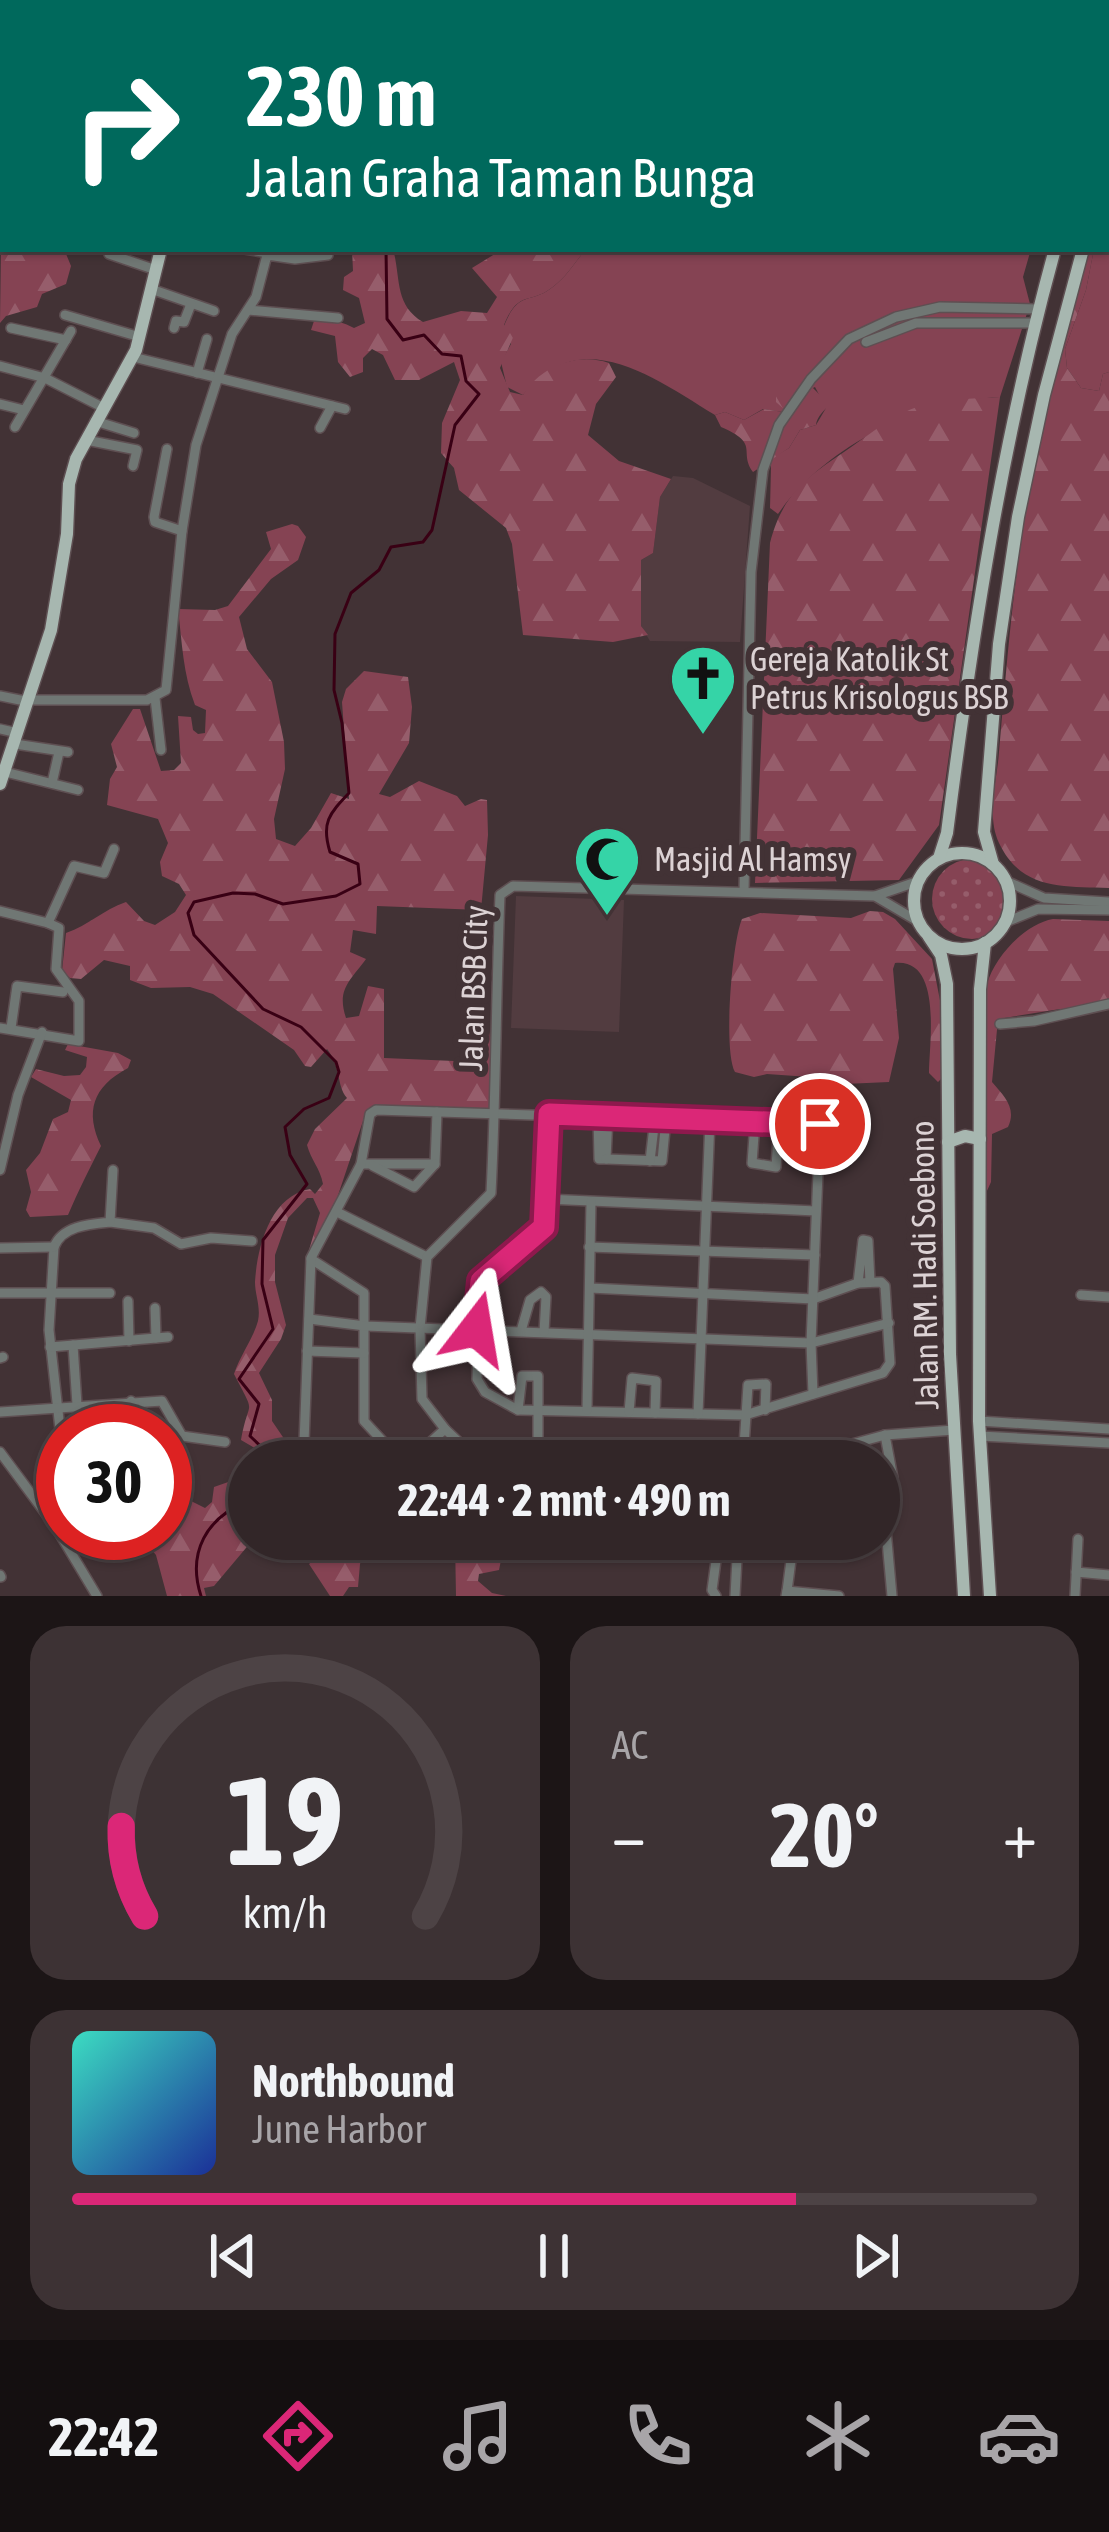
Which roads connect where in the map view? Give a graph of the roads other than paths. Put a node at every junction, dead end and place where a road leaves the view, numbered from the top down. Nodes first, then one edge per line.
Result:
1 (160, 252) edge
2 (268, 252) edge
3 (1054, 252) edge
4 (1082, 252) edge
5 (110, 254) dead end
6 (328, 255) dead end
7 (156, 270) junction
8 (151, 289) junction
9 (191, 304) junction
10 (214, 310) dead end
11 (248, 310) junction
12 (65, 315) dead end
13 (1036, 316) junction
14 (896, 317) junction
15 (338, 318) dead end
16 (916, 322) junction
17 (11, 328) dead end
18 (174, 328) dead end
19 (140, 337) junction
20 (207, 339) dead end
21 (866, 342) dead end
22 (133, 357) junction
23 (0, 366) edge
24 (197, 373) junction
25 (216, 378) junction
26 (46, 379) junction
27 (0, 404) edge
28 (332, 406) junction
29 (103, 407) junction
30 (345, 409) dead end
31 (24, 410) junction
32 (95, 421) junction
33 (15, 427) dead end
34 (320, 428) dead end
35 (134, 433) dead end
36 (86, 440) junction
37 (167, 449) dead end
38 (133, 466) dead end
39 (182, 530) junction
40 (0, 696) edge
41 (155, 698) junction
42 (30, 700) junction
43 (0, 729) edge
44 (17, 739) junction
45 (161, 750) dead end
46 (3, 772) edge
47 (52, 783) junction
48 (78, 790) dead end
49 (114, 849) dead end
50 (939, 858) junction
51 (993, 864) junction
52 (916, 881) junction
53 (1006, 881) junction
54 (744, 892) junction
55 (875, 896) junction
56 (1109, 906) edge
57 (0, 911) edge
58 (919, 922) junction
59 (1006, 922) junction
60 (48, 923) junction
61 (929, 937) junction
62 (985, 943) junction
63 (63, 992) dead end
64 (1109, 1004) edge
65 (1000, 1024) dead end
66 (6, 1028) edge
67 (42, 1032) junction
68 (437, 1112) junction
69 (495, 1113) junction
70 (549, 1114) junction
71 (603, 1116) junction
72 (660, 1118) junction
73 (710, 1120) junction
74 (755, 1122) junction
75 (779, 1123) junction
76 (980, 1139) junction
77 (948, 1142) junction
78 (435, 1164) junction
79 (367, 1165) junction
80 (0, 1170) edge
81 (113, 1170) dead end
82 (546, 1199) junction
83 (590, 1202) junction
84 (706, 1207) junction
85 (816, 1211) junction
86 (337, 1212) junction
87 (110, 1222) junction
88 (252, 1241) dead end
89 (54, 1247) junction
90 (589, 1247) junction
91 (0, 1248) edge
92 (705, 1251) junction
93 (814, 1256) junction
94 (427, 1257) junction
95 (311, 1258) junction
96 (590, 1288) junction
97 (54, 1290) junction
98 (0, 1293) edge
99 (110, 1293) dead end
100 (703, 1294) junction
101 (1081, 1295) dead end
102 (1109, 1297) edge
103 (813, 1300) junction
104 (128, 1301) dead end
105 (154, 1308) dead end
106 (309, 1319) junction
107 (889, 1323) junction
108 (365, 1326) junction
109 (420, 1328) junction
110 (476, 1329) junction
111 (521, 1331) junction
112 (544, 1332) junction
113 (590, 1332) junction
114 (701, 1338) junction
115 (129, 1341) junction
116 (811, 1342) junction
117 (73, 1345) junction
118 (50, 1347) junction
119 (308, 1351) junction
120 (364, 1353) junction
121 (813, 1394) junction
122 (131, 1400) junction
123 (56, 1404) edge
124 (77, 1404) edge
125 (88, 1404) edge
126 (131, 1404) edge
127 (166, 1404) edge
128 (36, 1409) edge
129 (766, 1409) junction
130 (518, 1410) junction
131 (541, 1410) junction
132 (587, 1410) junction
133 (0, 1412) edge
134 (629, 1412) junction
135 (656, 1413) junction
136 (698, 1414) junction
137 (745, 1415) junction
138 (979, 1421) junction
139 (1092, 1428) junction
140 (445, 1429) junction
141 (1109, 1429) edge
142 (954, 1430) junction
143 (885, 1435) junction
144 (980, 1436) junction
145 (192, 1439) edge
146 (304, 1440) edge
147 (384, 1440) edge
148 (432, 1440) edge
149 (457, 1440) edge
150 (539, 1440) edge
151 (744, 1440) edge
152 (867, 1440) edge
153 (225, 1442) dead end
154 (1091, 1442) junction
155 (1109, 1443) edge
156 (2, 1458) edge
157 (1078, 1539) dead end
158 (716, 1560) edge
159 (738, 1560) edge
160 (791, 1560) edge
161 (1076, 1572) junction
162 (1109, 1575) edge
163 (786, 1594) edge
164 (97, 1596) edge
165 (716, 1596) edge
166 (735, 1596) edge
167 (838, 1596) edge
168 (892, 1596) edge
169 (964, 1596) edge
170 (990, 1596) edge
171 (1075, 1596) edge

1 - 7 main road
2 - 6 street
2 - 11 street
3 - 13 main road
4 - 51 main road
5 - 7 street
7 - 8 main road
8 - 9 street
8 - 19 main road
9 - 10 street
9 - 18 street
11 - 15 street
11 - 25 street
12 - 19 street
13 - 14 street
13 - 16 street
13 - 50 main road
14 - 16 street
14 - 54 street
16 - 21 street
17 - 26 street
19 - 22 main road
20 - 24 street
22 - 24 street
22 - 29 main road
23 - 26 street
24 - 25 street
25 - 28 street
25 - 39 street
26 - 29 street
26 - 31 street
27 - 31 street
28 - 30 street
28 - 34 street
29 - 32 main road
31 - 33 street
32 - 35 street
32 - 36 main road
36 - 38 street
36 - 42 main road
37 - 39 street
39 - 41 street
40 - 42 street
41 - 42 street
41 - 45 street
42 - 44 main road
43 - 44 street
44 - 46 main road
44 - 47 street
46 - 47 street
47 - 48 street
49 - 60 street
50 - 51 main road
50 - 52 main road
51 - 53 main road
52 - 55 street, Jalan BSB City
52 - 58 main road, Jalan RM. Hadi Soebono
53 - 56 street
53 - 59 main road
54 - 55 street, Jalan BSB City
54 - 69 street, Jalan BSB City
55 - 58 street, Jalan BSB City
56 - 59 street
57 - 60 street
58 - 61 main road, Jalan RM. Hadi Soebono
59 - 62 main road
60 - 67 street
61 - 62 main road
61 - 77 main road, Jalan RM. Hadi Soebono
62 - 76 main road, Jalan RM. Hadi Soebono
63 - 66 street
64 - 65 street
66 - 67 street
67 - 80 street
68 - 69 street
68 - 78 street
68 - 79 street
69 - 70 street
69 - 94 street
70 - 71 street
70 - 82 street
71 - 72 street
71 - 72 street
72 - 73 street
73 - 74 street
73 - 84 street
74 - 75 street
74 - 75 street
75 - 85 street
76 - 77 main road
76 - 138 main road, Jalan RM. Hadi Soebono
77 - 142 main road, Jalan RM. Hadi Soebono
78 - 79 street
78 - 79 street
79 - 86 street
81 - 87 street
82 - 83 street
82 - 110 street
83 - 84 street
83 - 90 street
84 - 85 street
84 - 92 street
85 - 93 street
86 - 94 street
86 - 95 street
87 - 88 street
87 - 89 street
89 - 91 street
89 - 97 street
90 - 92 street
90 - 96 street
92 - 93 street
92 - 100 street
93 - 103 street
94 - 109 street
95 - 106 street
95 - 108 street
96 - 100 street
96 - 113 street
97 - 98 street
97 - 99 street
97 - 118 street
100 - 103 street
100 - 114 street
101 - 102 street
103 - 107 street
103 - 116 street
104 - 115 street
105 - 115 street
106 - 108 street
106 - 119 street
107 - 116 street
107 - 121 street
108 - 109 street
108 - 120 street
109 - 110 street
109 - 140 street
110 - 111 street
110 - 130 street
111 - 112 street
111 - 112 street
112 - 113 street
113 - 114 street
113 - 132 street
114 - 116 street
114 - 136 street
115 - 117 street
116 - 121 street
117 - 118 street
117 - 124 street
118 - 123 street
119 - 120 street
119 - 146 street
120 - 147 street
121 - 129 street
122 - 125 street
122 - 126 street
122 - 127 street
128 - 133 street
129 - 137 street
129 - 137 street
130 - 131 street
130 - 131 street
131 - 132 street
131 - 150 street
132 - 134 street
134 - 135 street
134 - 135 street
135 - 136 street
136 - 137 street
137 - 151 street
138 - 139 street
138 - 144 main road, Jalan RM. Hadi Soebono
139 - 141 street
139 - 154 street
140 - 148 street
140 - 149 street
142 - 143 street
142 - 169 main road, Jalan RM. Hadi Soebono
143 - 152 street
143 - 168 street
144 - 154 street
144 - 170 main road, Jalan RM. Hadi Soebono
145 - 153 street
154 - 155 street
156 - 164 street
157 - 161 street
158 - 165 street
159 - 166 street
160 - 163 street
161 - 162 street
161 - 171 street
163 - 167 street

